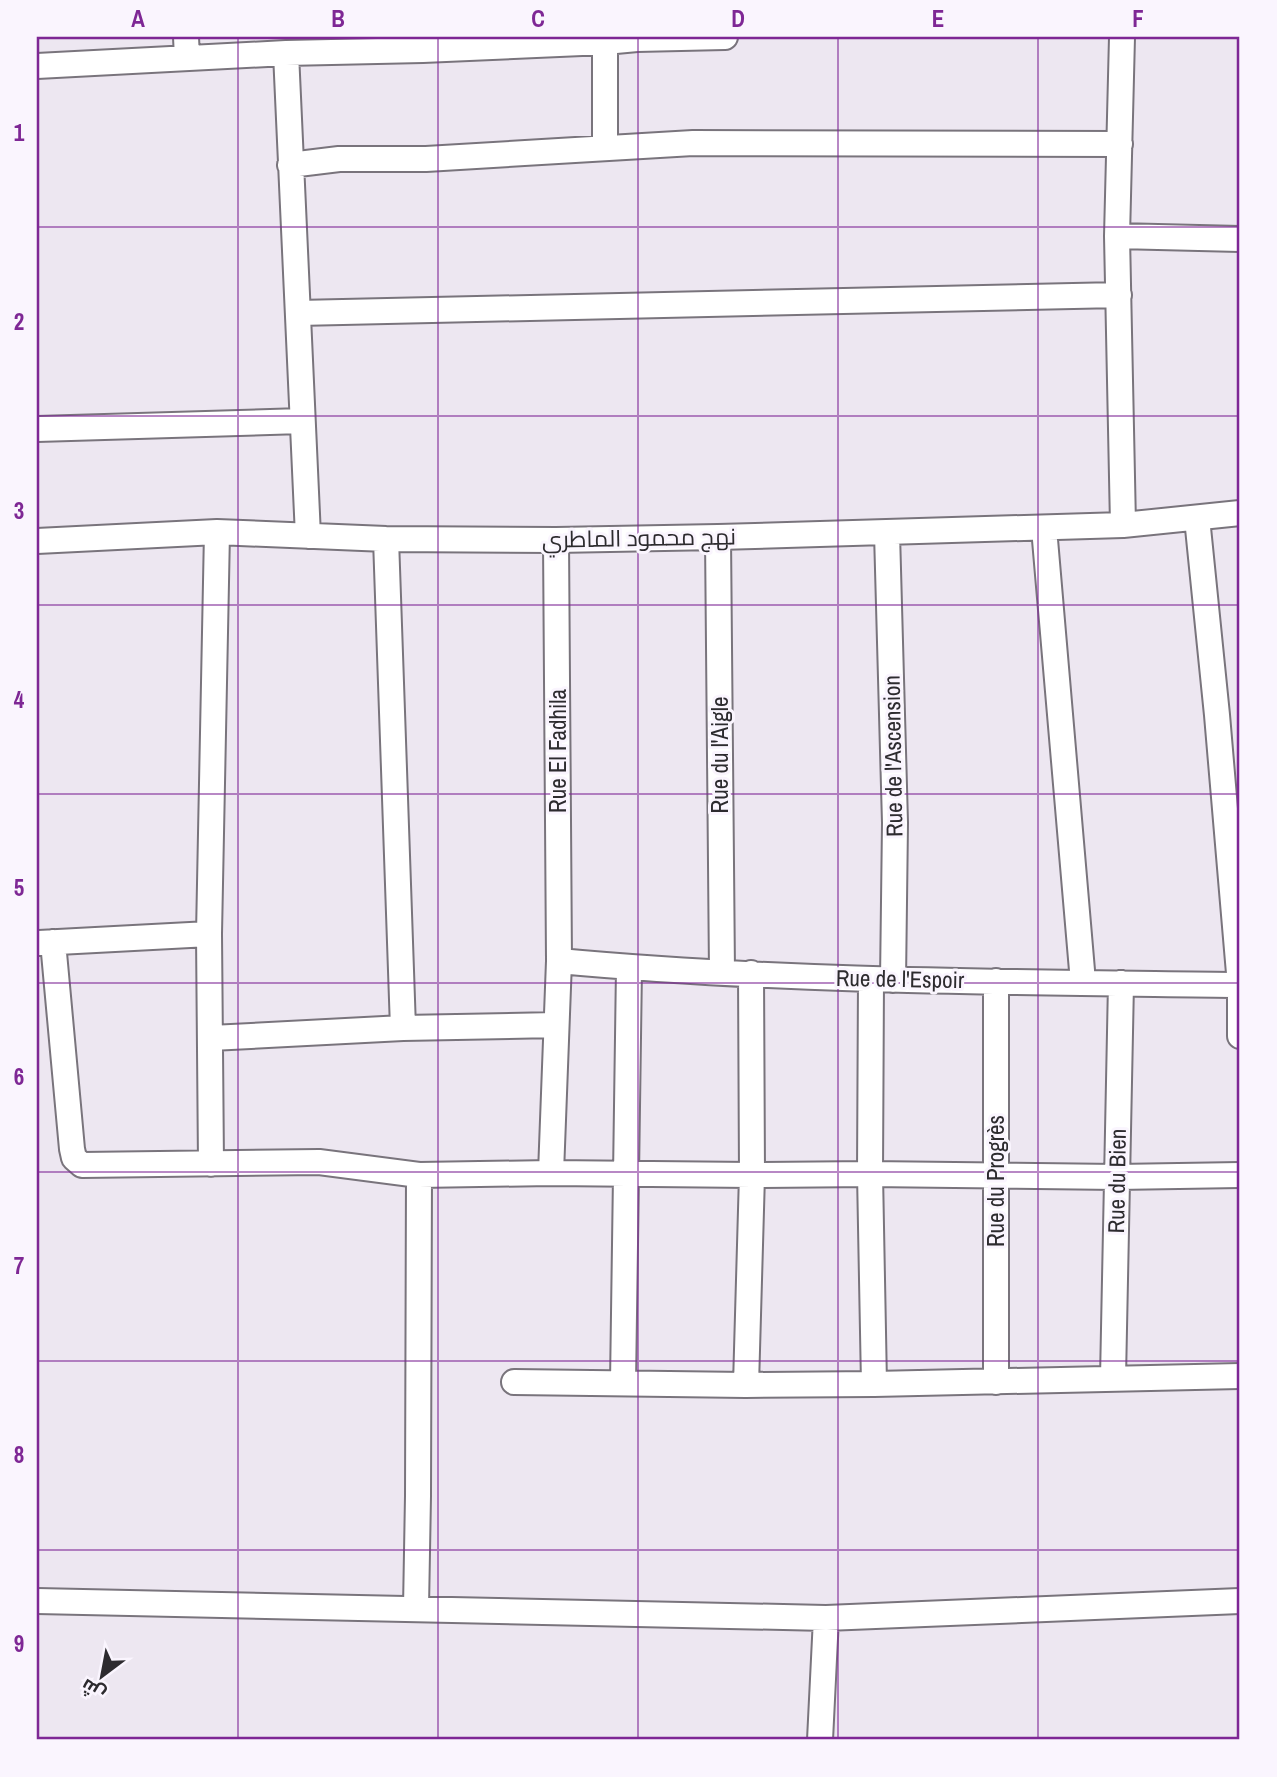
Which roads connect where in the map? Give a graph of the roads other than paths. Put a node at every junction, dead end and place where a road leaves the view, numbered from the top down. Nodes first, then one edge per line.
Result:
1 (725, 37) edge
2 (1122, 37) edge
3 (637, 38) edge
4 (605, 42) junction
5 (423, 43) edge
6 (186, 47) edge
7 (286, 53) junction
8 (37, 66) edge
9 (1120, 144) junction
10 (605, 148) junction
11 (290, 165) junction
12 (1117, 236) junction
13 (1240, 239) edge
14 (1119, 295) junction
15 (298, 313) junction
16 (302, 421) junction
17 (37, 429) edge
18 (1240, 513) edge
19 (1197, 518) junction
20 (1123, 525) junction
21 (1044, 528) junction
22 (217, 532) junction
23 (887, 533) junction
24 (308, 536) junction
25 (718, 537) junction
26 (386, 539) junction
27 (556, 540) junction
28 (37, 541) edge
29 (1229, 715) edge
30 (209, 934) junction
31 (45, 943) edge
32 (559, 961) junction
33 (629, 968) junction
34 (722, 972) junction
35 (751, 973) junction
36 (882, 979) junction
37 (996, 981) junction
38 (1083, 982) junction
39 (1121, 983) junction
40 (1240, 985) edge
41 (556, 1025) junction
42 (403, 1028) junction
43 (1240, 1036) edge
44 (211, 1038) junction
45 (211, 1164) junction
46 (551, 1173) junction
47 (625, 1174) junction
48 (870, 1174) junction
49 (419, 1175) junction
50 (752, 1175) junction
51 (996, 1175) junction
52 (1240, 1175) edge
53 (1117, 1177) junction
54 (1240, 1376) edge
55 (1113, 1378) junction
56 (514, 1382) dead end
57 (996, 1382) junction
58 (623, 1384) junction
59 (874, 1384) junction
60 (747, 1385) junction
61 (37, 1601) edge
62 (1240, 1601) edge
63 (416, 1608) junction
64 (826, 1618) junction
65 (820, 1740) edge

1 - 3 street
2 - 9 street
3 - 4 street
4 - 5 street
4 - 10 street
5 - 7 street
6 - 7 street
6 - 8 street
7 - 11 street
9 - 10 street
9 - 12 street
10 - 11 street
11 - 15 street
12 - 13 street
12 - 14 street
14 - 15 street
14 - 20 street
15 - 16 street
16 - 17 street
16 - 24 street
18 - 19 street, نهج محمود الماطري
19 - 20 street, نهج محمود الماطري
19 - 29 street
20 - 21 street, نهج محمود الماطري
21 - 23 street, نهج محمود الماطري
21 - 38 street
22 - 24 street, نهج محمود الماطري
22 - 28 street, نهج محمود الماطري
22 - 30 street
23 - 25 street, نهج محمود الماطري
23 - 36 street, Rue de l'Ascension
24 - 26 street, نهج محمود الماطري
25 - 27 street, نهج محمود الماطري
25 - 34 street, Rue du l'Aigle
26 - 27 street, نهج محمود الماطري
26 - 42 street
27 - 32 street, Rue El Fadhila
29 - 40 street
30 - 31 street
30 - 44 street
31 - 45 street
32 - 33 street, Rue de l'Espoir
32 - 41 street, Rue El Fadhila
33 - 34 street, Rue de l'Espoir
33 - 47 street
34 - 35 street, Rue de l'Espoir
35 - 36 street, Rue de l'Espoir
35 - 50 street
36 - 37 street, Rue de l'Espoir
36 - 48 street, Rue de l'Ascension
37 - 38 street, Rue de l'Espoir
37 - 51 street, Rue du Progrès
38 - 39 street, Rue de l'Espoir
39 - 40 street, Rue de l'Espoir
39 - 53 street, Rue du Bien
40 - 43 street
41 - 42 street
41 - 46 street, Rue El Fadhila
42 - 44 street
44 - 45 street
45 - 49 street
46 - 47 street
46 - 49 street
47 - 50 street
47 - 58 street
48 - 50 street
48 - 51 street
48 - 59 street, Rue de l'Ascension
49 - 63 street
50 - 60 street
51 - 53 street
51 - 57 street, Rue du Progrès
52 - 53 street
53 - 55 street, Rue du Bien
54 - 55 street
55 - 57 street
56 - 58 street
57 - 59 street
58 - 60 street
59 - 60 street
61 - 63 street
62 - 64 street
63 - 64 street
64 - 65 street

